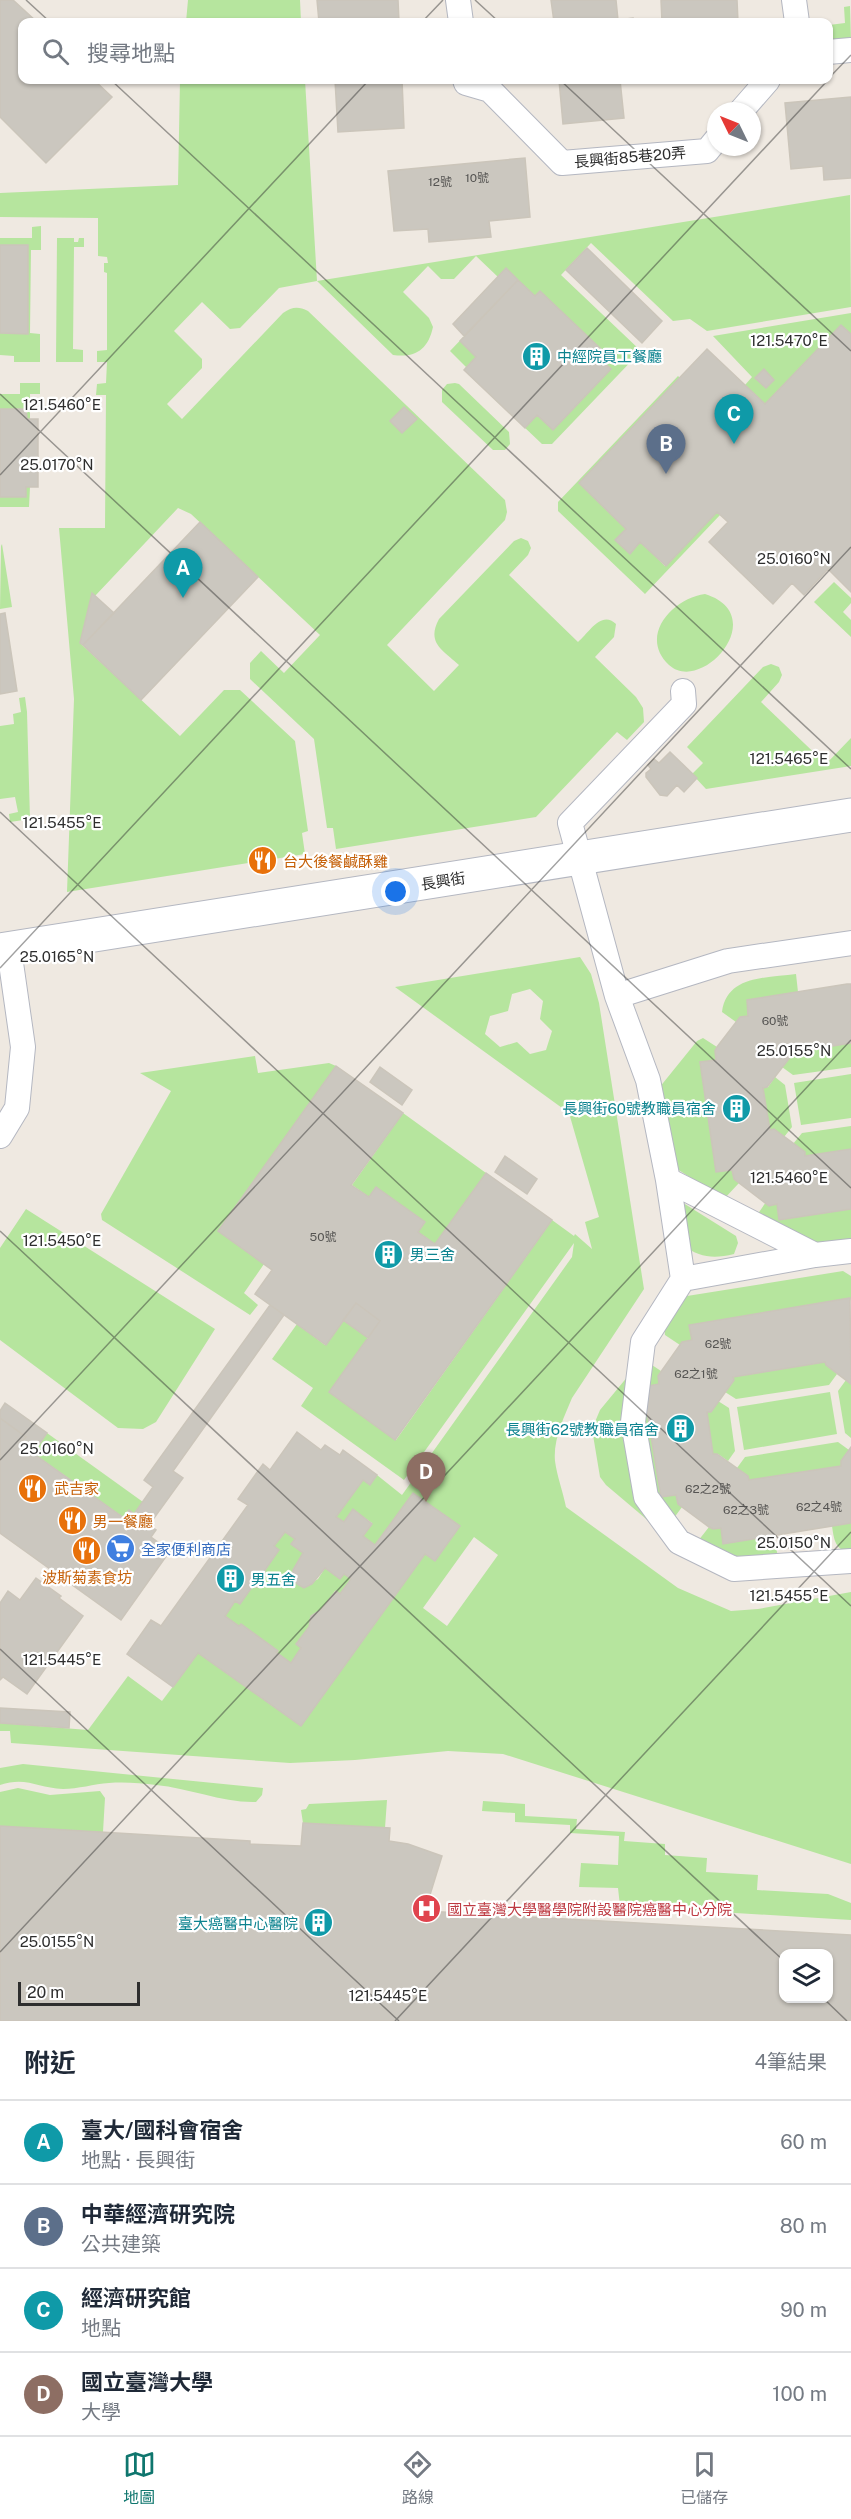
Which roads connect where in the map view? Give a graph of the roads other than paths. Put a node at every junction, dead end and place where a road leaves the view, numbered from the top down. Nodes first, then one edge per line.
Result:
1 (458, 0) edge
2 (794, 0) edge
3 (460, 18) edge
4 (796, 18) edge
5 (851, 50) edge
6 (833, 52) edge
7 (469, 84) edge
8 (765, 84) edge
9 (749, 102) edge
10 (707, 150) edge
11 (683, 691) dead end
12 (851, 815) edge
13 (580, 859) junction
14 (851, 943) edge
15 (4, 949) edge
16 (618, 996) junction
17 (0, 1136) edge
18 (668, 1180) junction
19 (851, 1251) edge
20 (815, 1255) junction
21 (683, 1279) junction
22 (851, 1561) edge

1 - 3 lane
2 - 4 lane
5 - 6 lane
7 - 10 lane, 長興街85巷20弄
8 - 9 lane
11 - 13 lane
12 - 13 street, 長興街
13 - 15 street, 長興街
13 - 16 lane
14 - 16 lane
15 - 17 lane
16 - 18 lane
18 - 20 lane
18 - 21 lane
19 - 20 lane
20 - 21 lane
21 - 22 lane

